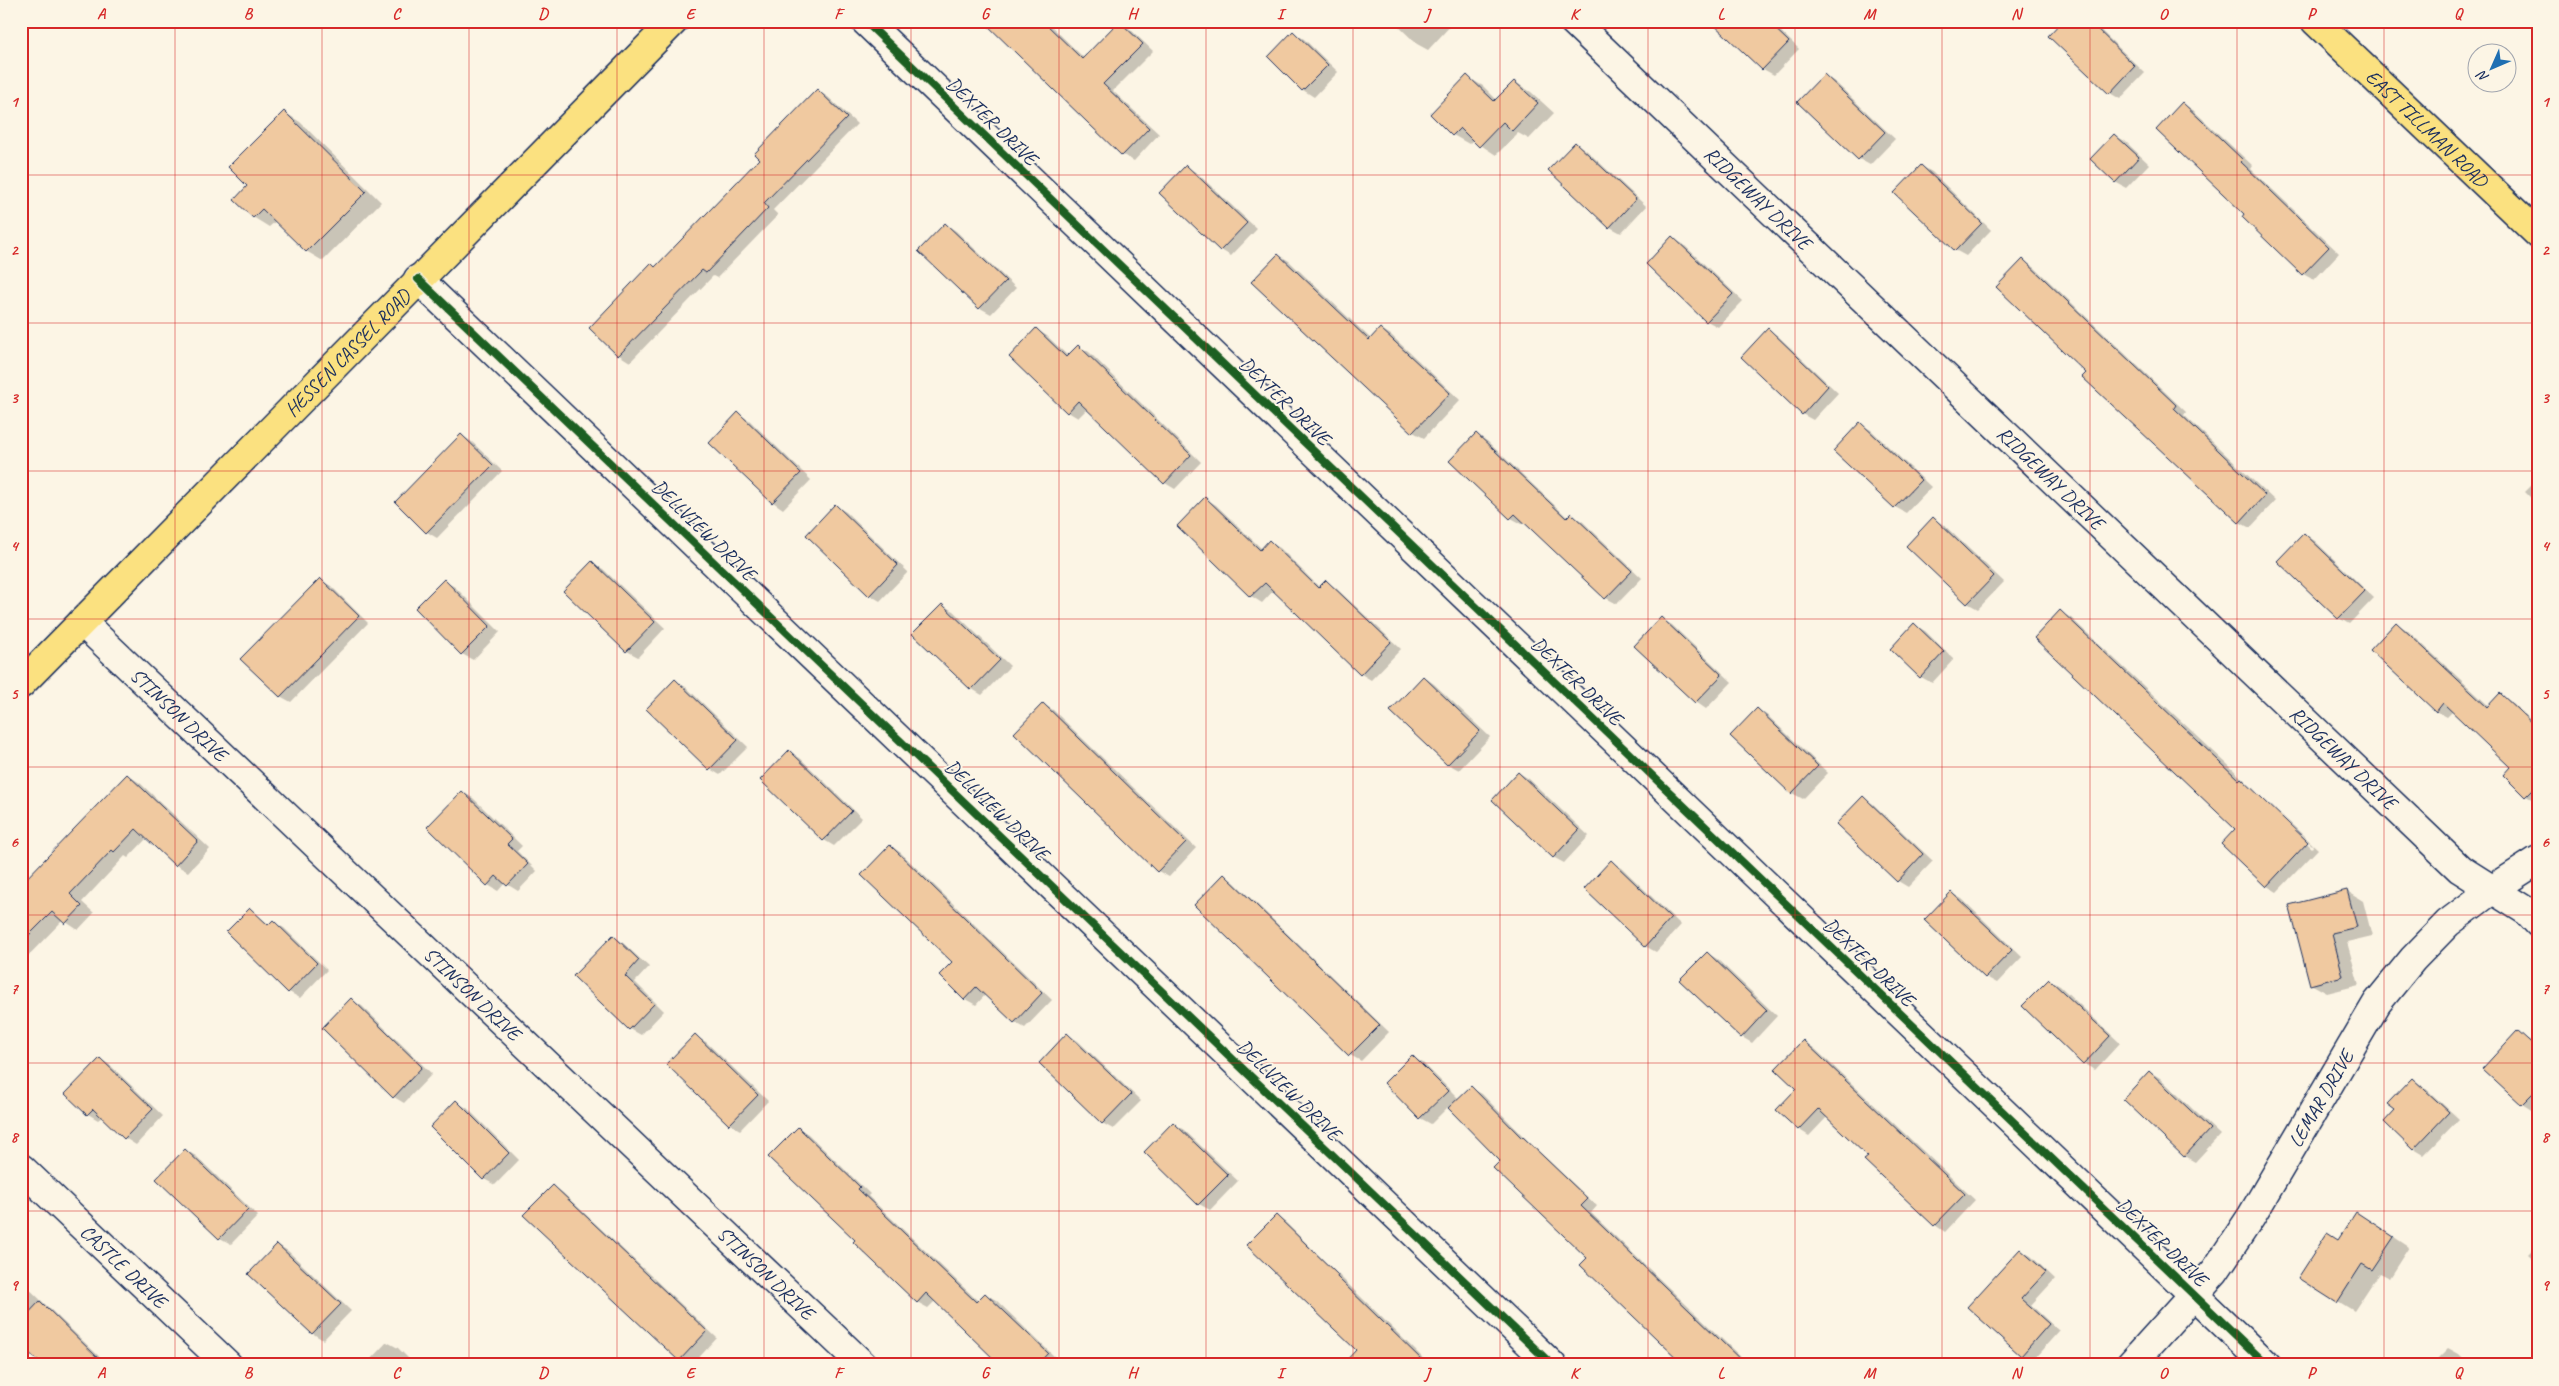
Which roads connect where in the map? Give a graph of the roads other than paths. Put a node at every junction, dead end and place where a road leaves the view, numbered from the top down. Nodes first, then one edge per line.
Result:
1 (674, 21) edge
2 (865, 21) edge
3 (1573, 21) edge
4 (2315, 21) edge
5 (2538, 234) edge
6 (418, 279) junction
7 (82, 622) junction
8 (21, 684) edge
9 (2538, 860) edge
10 (2494, 889) junction
11 (2538, 923) edge
12 (21, 1168) edge
13 (2194, 1295) junction
14 (228, 1365) edge
15 (863, 1365) edge
16 (1552, 1365) edge
17 (2130, 1365) edge
18 (2267, 1365) edge

1 - 6 main road, HESSEN CASSEL ROAD
2 - 13 street, DEXTER DRIVE
3 - 10 street, RIDGEWAY DRIVE
4 - 5 main road, EAST TILLMAN ROAD
6 - 7 main road, HESSEN CASSEL ROAD
6 - 16 street, DELLVIEW DRIVE
7 - 8 main road, HESSEN CASSEL ROAD
7 - 15 street, STINSON DRIVE
9 - 10 street, LEMAR DRIVE
10 - 11 street, RIDGEWAY DRIVE
10 - 13 street, LEMAR DRIVE
12 - 14 street, CASTLE DRIVE
13 - 17 street, LEMAR DRIVE
13 - 18 street, DEXTER DRIVE

